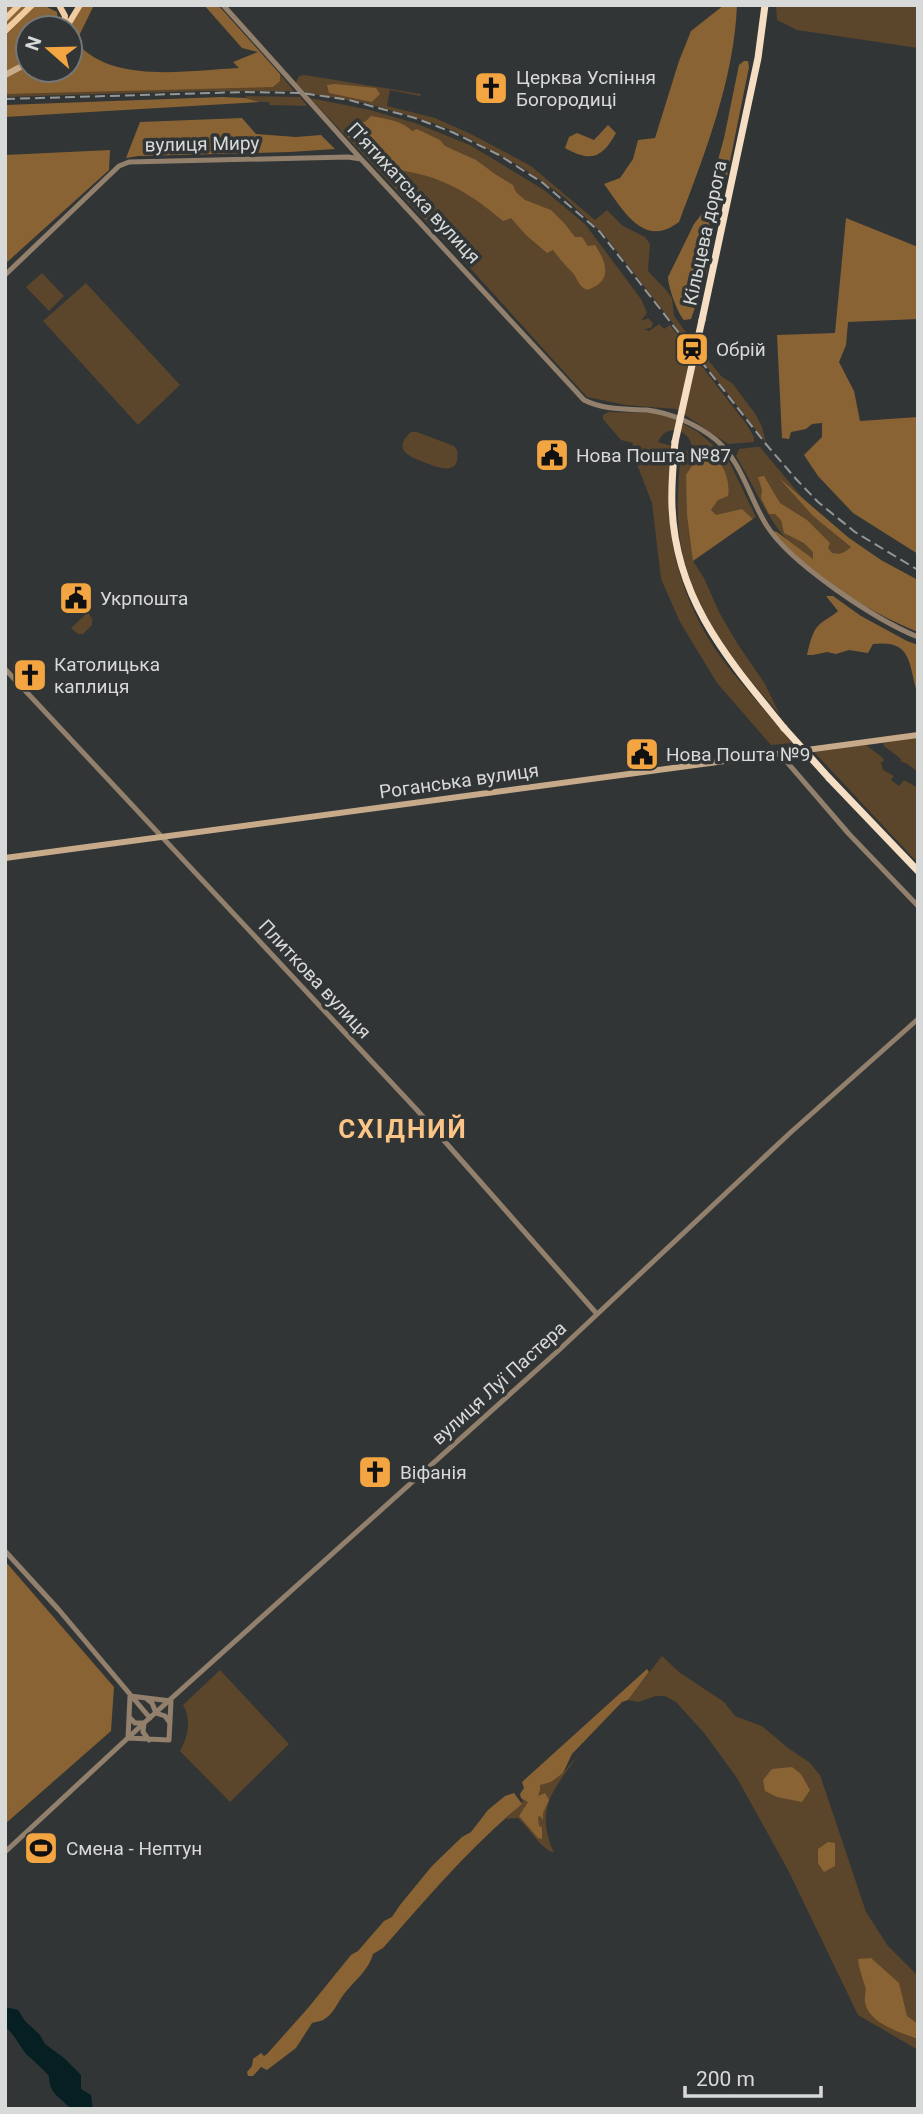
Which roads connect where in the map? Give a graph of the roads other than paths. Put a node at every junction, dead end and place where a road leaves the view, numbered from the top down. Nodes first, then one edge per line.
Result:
1 (19, 5) edge
2 (32, 5) edge
3 (223, 5) edge
4 (765, 5) edge
5 (5, 19) edge
6 (5, 31) edge
7 (360, 159) junction
8 (5, 275) edge
9 (918, 636) edge
10 (5, 669) edge
11 (918, 735) edge
12 (780, 754) junction
13 (161, 837) junction
14 (5, 858) edge
15 (918, 871) edge
16 (918, 906) edge
17 (918, 1019) edge
18 (597, 1314) junction
19 (5, 1551) edge
20 (130, 1696) junction
21 (145, 1698) junction
22 (171, 1701) junction
23 (156, 1713) junction
24 (129, 1716) junction
25 (147, 1721) junction
26 (170, 1723) junction
27 (128, 1738) junction
28 (149, 1740) junction
29 (5, 1852) edge

1 - 5 main road
2 - 6 main road
3 - 7 street, П’ятихатська вулиця
4 - 15 highway, Кільцева дорога, bridge
7 - 8 street, вулиця Миру
7 - 9 street, П’ятихатська вулиця
10 - 13 street, Плиткова вулиця
11 - 12 main road, Роганська вулиця
12 - 13 main road, Роганська вулиця
12 - 16 street
13 - 14 main road, Роганська вулиця
13 - 18 street, Плиткова вулиця
17 - 18 street, вулиця Луї Пастера
18 - 22 street, вулиця Луї Пастера
19 - 20 street
20 - 21 street
20 - 24 street
20 - 25 street
21 - 22 street
21 - 23 street
22 - 23 street, вулиця Луї Пастера
22 - 26 street
23 - 25 street, вулиця Луї Пастера
23 - 26 street
24 - 25 street
24 - 27 street
25 - 27 street, вулиця Луї Пастера
25 - 28 street
26 - 28 street
27 - 28 street
27 - 29 street, вулиця Луї Пастера

